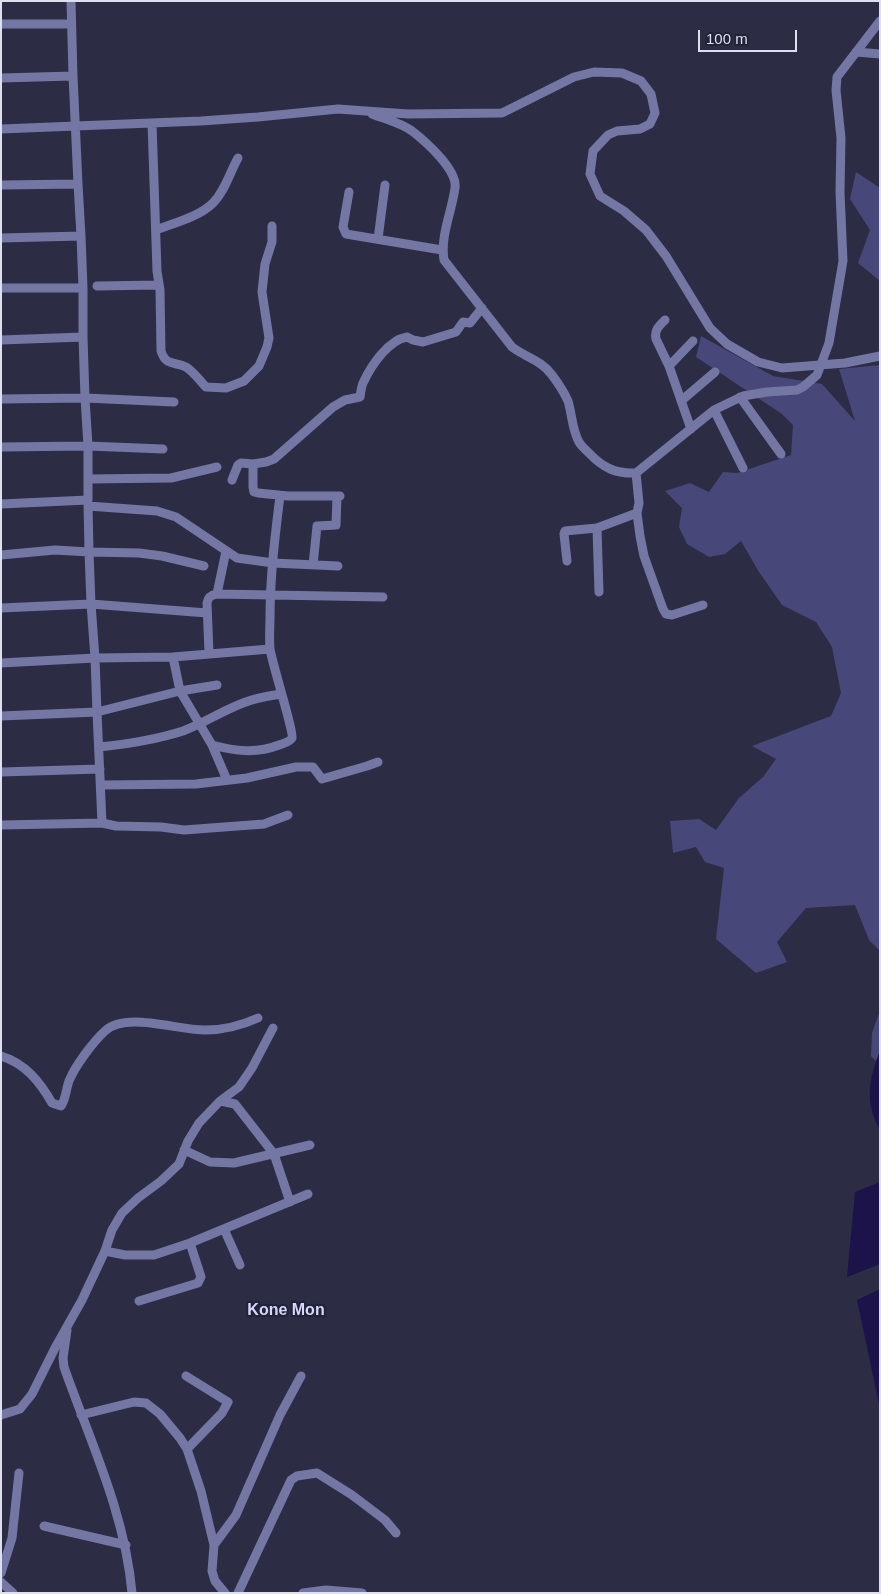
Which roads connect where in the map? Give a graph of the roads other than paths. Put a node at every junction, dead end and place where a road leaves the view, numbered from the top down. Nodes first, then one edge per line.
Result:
1 (71, 1) edge
2 (880, 21) edge
3 (1, 24) edge
4 (71, 24) junction
5 (856, 52) junction
6 (880, 54) edge
7 (73, 76) junction
8 (1, 78) edge
9 (365, 112) junction
10 (152, 123) junction
11 (75, 126) junction
12 (1, 128) edge
13 (238, 158) dead end
14 (78, 184) junction
15 (1, 185) edge
16 (385, 185) dead end
17 (349, 192) dead end
18 (272, 226) dead end
19 (156, 230) junction
20 (80, 236) junction
21 (1, 238) edge
22 (378, 239) junction
23 (442, 250) junction
24 (159, 285) junction
25 (97, 286) dead end
26 (1, 288) edge
27 (83, 288) junction
28 (482, 308) junction
29 (665, 320) dead end
30 (83, 337) junction
31 (1, 340) edge
32 (694, 342) dead end
33 (880, 356) edge
34 (820, 365) junction
35 (669, 366) junction
36 (715, 372) dead end
37 (740, 397) junction
38 (85, 398) junction
39 (1, 399) edge
40 (681, 401) junction
41 (174, 402) dead end
42 (714, 410) junction
43 (691, 429) junction
44 (88, 446) junction
45 (1, 447) edge
46 (163, 449) dead end
47 (781, 454) dead end
48 (253, 464) junction
49 (217, 467) dead end
50 (743, 468) dead end
51 (636, 473) junction
52 (88, 479) junction
53 (232, 480) dead end
54 (280, 496) junction
55 (88, 503) junction
56 (1, 504) edge
57 (637, 513) junction
58 (597, 528) junction
59 (89, 552) junction
60 (226, 552) junction
61 (1, 555) edge
62 (567, 561) dead end
63 (273, 563) junction
64 (313, 565) junction
65 (204, 566) dead end
66 (338, 566) dead end
67 (599, 592) dead end
68 (217, 594) junction
69 (270, 596) junction
70 (384, 597) dead end
71 (91, 604) junction
72 (703, 605) dead end
73 (1, 608) edge
74 (207, 613) junction
75 (270, 649) junction
76 (208, 653) junction
77 (173, 657) junction
78 (95, 658) junction
79 (1, 662) edge
80 (218, 685) dead end
81 (180, 691) junction
82 (280, 694) junction
83 (97, 712) junction
84 (1, 716) edge
85 (199, 724) junction
86 (212, 745) junction
87 (99, 747) junction
88 (378, 762) dead end
89 (100, 769) junction
90 (1, 772) edge
91 (227, 780) junction
92 (101, 785) junction
93 (288, 815) dead end
94 (102, 824) junction
95 (1, 825) edge
96 (258, 1018) dead end
97 (273, 1028) dead end
98 (1, 1056) edge
99 (220, 1101) junction
100 (310, 1145) dead end
101 (184, 1150) junction
102 (274, 1154) junction
103 (308, 1194) dead end
104 (290, 1202) junction
105 (224, 1229) junction
106 (190, 1243) junction
107 (105, 1251) junction
108 (240, 1265) dead end
109 (139, 1301) dead end
110 (68, 1325) junction
111 (186, 1376) dead end
112 (301, 1376) dead end
113 (1, 1415) edge
114 (81, 1415) junction
115 (187, 1449) junction
116 (19, 1473) dead end
117 (44, 1526) dead end
118 (396, 1533) dead end
119 (126, 1545) junction
120 (214, 1545) junction
121 (1, 1573) edge
122 (1, 1582) edge
123 (14, 1593) edge
124 (132, 1593) edge
125 (225, 1593) edge
126 (238, 1593) edge
127 (303, 1593) edge
128 (362, 1593) edge

1 - 4 street
2 - 5 street
3 - 4 street
4 - 7 street
5 - 6 street
5 - 34 street
7 - 8 street
7 - 11 street
9 - 10 street
9 - 23 street
9 - 34 street
10 - 11 street
10 - 19 street
11 - 12 street
11 - 14 street
13 - 19 street
14 - 15 street
14 - 20 street
16 - 22 street
17 - 22 street
18 - 24 street
19 - 24 street
20 - 21 street
20 - 27 street
22 - 23 street
23 - 28 street
24 - 25 street
26 - 27 street
27 - 30 street
28 - 48 street
28 - 51 street
29 - 35 street
30 - 31 street
30 - 38 street
32 - 35 street
33 - 34 street
34 - 37 street
35 - 40 street
36 - 40 street
37 - 42 street
37 - 47 street
38 - 39 street
38 - 41 street
38 - 44 street
40 - 43 street
42 - 43 street
42 - 50 street
43 - 51 street
44 - 45 street
44 - 46 street
44 - 52 street
48 - 53 street
48 - 54 street
49 - 52 street
51 - 57 street
52 - 55 street
54 - 63 street
54 - 64 street
55 - 56 street
55 - 59 street
55 - 60 street
57 - 58 street
57 - 72 street
58 - 62 street
58 - 67 street
59 - 61 street
59 - 65 street
59 - 71 street
60 - 63 street
60 - 68 street
63 - 64 street
63 - 69 street
64 - 66 street
68 - 69 street
68 - 74 street
69 - 70 street
69 - 75 street
71 - 73 street
71 - 74 street
71 - 78 street
74 - 76 street
75 - 76 street
75 - 82 street
76 - 77 street
77 - 78 street
77 - 81 street
78 - 79 street
78 - 83 street
80 - 81 street
81 - 83 street
81 - 85 street
82 - 85 street
82 - 86 street
83 - 84 street
83 - 87 street
85 - 86 street
85 - 87 street
86 - 91 street
87 - 89 street
88 - 91 street
89 - 90 street
89 - 92 street
91 - 92 street
92 - 94 street
93 - 94 street
94 - 95 street
96 - 98 street
97 - 99 street
99 - 101 street
99 - 102 street
100 - 102 street
101 - 102 street
101 - 107 street
102 - 104 street
103 - 104 street
104 - 105 street
105 - 106 street
105 - 108 street
106 - 107 street
106 - 109 street
107 - 110 street
110 - 113 street
110 - 114 street
111 - 115 street
112 - 120 street
114 - 115 street
114 - 119 street
115 - 120 street
116 - 121 street
117 - 119 street
118 - 126 street
119 - 124 street
120 - 125 street
122 - 123 street
127 - 128 street

